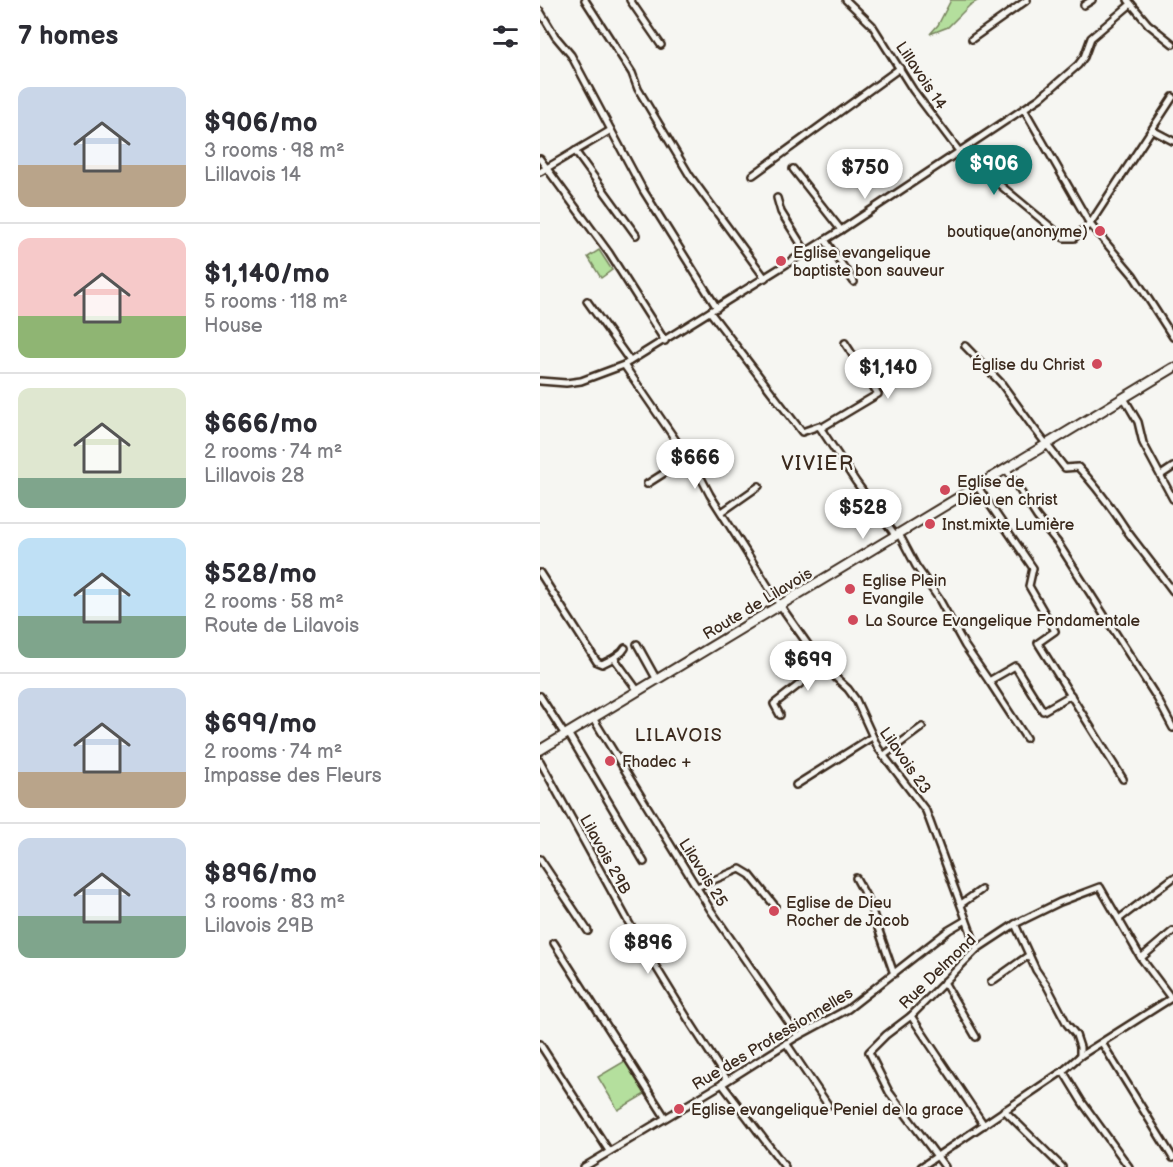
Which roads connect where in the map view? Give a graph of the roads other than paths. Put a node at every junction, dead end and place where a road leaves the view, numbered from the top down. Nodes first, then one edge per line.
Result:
1 (585, 0) edge
2 (641, 0) edge
3 (846, 0) edge
4 (1027, 0) edge
5 (1092, 0) edge
6 (1130, 2) edge
7 (632, 3) edge
8 (1084, 5) dead end
9 (540, 11) edge
10 (972, 39) dead end
11 (1173, 44) edge
12 (661, 45) dead end
13 (900, 68) junction
14 (1173, 97) edge
15 (1024, 109) junction
16 (610, 130) junction
17 (1152, 130) junction
18 (1173, 141) edge
19 (575, 151) junction
20 (959, 151) junction
21 (540, 159) edge
22 (546, 168) junction
23 (793, 169) dead end
24 (540, 172) edge
25 (753, 175) dead end
26 (777, 198) dead end
27 (1090, 224) junction
28 (841, 230) junction
29 (636, 235) dead end
30 (825, 240) junction
31 (806, 252) junction
32 (765, 278) junction
33 (854, 282) dead end
34 (587, 301) dead end
35 (717, 308) junction
36 (710, 312) junction
37 (1173, 338) edge
38 (665, 341) junction
39 (845, 343) dead end
40 (965, 346) dead end
41 (630, 361) junction
42 (624, 365) junction
43 (1173, 368) edge
44 (540, 381) edge
45 (1124, 398) junction
46 (821, 428) junction
47 (1048, 444) junction
48 (688, 458) junction
49 (1173, 467) edge
50 (1006, 469) junction
51 (1161, 475) junction
52 (647, 484) dead end
53 (759, 486) dead end
54 (977, 486) junction
55 (1173, 500) edge
56 (722, 512) junction
57 (898, 535) junction
58 (540, 573) edge
59 (1173, 591) edge
60 (780, 605) junction
61 (637, 644) dead end
62 (625, 648) dead end
63 (614, 658) junction
64 (823, 666) junction
65 (657, 680) junction
66 (988, 681) junction
67 (638, 691) junction
68 (1071, 695) junction
69 (540, 696) edge
70 (780, 715) dead end
71 (593, 718) junction
72 (922, 727) dead end
73 (1173, 728) edge
74 (566, 734) junction
75 (872, 737) junction
76 (1026, 738) dead end
77 (540, 750) edge
78 (883, 756) junction
79 (540, 761) edge
80 (1124, 779) dead end
81 (796, 785) dead end
82 (540, 859) edge
83 (644, 862) dead end
84 (856, 878) dead end
85 (1173, 878) edge
86 (697, 887) junction
87 (981, 890) dead end
88 (960, 904) junction
89 (775, 906) dead end
90 (1119, 919) junction
91 (966, 920) junction
92 (1015, 924) junction
93 (588, 931) dead end
94 (1173, 931) edge
95 (555, 943) dead end
96 (977, 949) junction
97 (1029, 955) junction
98 (1141, 958) junction
99 (894, 974) junction
100 (944, 982) junction
101 (991, 982) dead end
102 (1172, 997) edge
103 (911, 1016) junction
104 (798, 1036) junction
105 (976, 1036) dead end
106 (786, 1043) junction
107 (1102, 1043) junction
108 (540, 1044) edge
109 (1080, 1056) junction
110 (1063, 1071) junction
111 (722, 1084) junction
112 (828, 1105) dead end
113 (1004, 1110) junction
114 (665, 1117) junction
115 (984, 1125) junction
116 (609, 1151) junction
117 (936, 1156) junction
118 (1173, 1158) edge
119 (584, 1167) edge
120 (785, 1167) edge
121 (921, 1167) edge
122 (945, 1167) edge
123 (1062, 1167) edge
124 (1129, 1167) edge

1 - 32 street
2 - 7 street
3 - 13 street, Lillavois 14
4 - 10 street
5 - 8 street
6 - 11 street
6 - 15 street
7 - 12 street
9 - 16 street
13 - 20 street, Lillavois 14
13 - 25 street
14 - 17 street
15 - 20 street
15 - 27 street
16 - 19 street
16 - 35 street
17 - 18 street
17 - 27 street
19 - 22 street
19 - 29 street
20 - 27 street, Lillavois 14
20 - 28 street
21 - 22 street
22 - 24 street
22 - 38 street
23 - 28 street
26 - 31 street
27 - 37 street
28 - 30 street
30 - 31 street
30 - 33 street
31 - 32 street
32 - 35 street
34 - 41 street
35 - 36 street
36 - 38 street
36 - 46 street
38 - 41 street
39 - 46 street
40 - 47 street
41 - 42 street
42 - 44 street
42 - 48 street, Lilavois 23
43 - 45 main road, Route de Lilavois
45 - 47 main road, Route de Lilavois
45 - 51 street
46 - 57 street
47 - 50 main road, Route de Lilavois
47 - 59 street
48 - 52 street
48 - 56 street, Lilavois 23
49 - 51 street
50 - 54 main road, Route de Lilavois
50 - 73 street
51 - 55 street
53 - 56 street
54 - 57 main road, Route de Lilavois
54 - 68 street
56 - 60 street, Lilavois 23
57 - 60 main road, Route de Lilavois
57 - 66 street
58 - 63 street
60 - 64 street, Lilavois 23
60 - 65 main road, Route de Lilavois
61 - 65 street
62 - 63 street
63 - 67 street
64 - 70 street
64 - 75 street, Lilavois 23
65 - 67 main road, Route de Lilavois
66 - 68 street
66 - 76 street
67 - 71 main road, Route de Lilavois
68 - 80 street
69 - 74 street
71 - 74 main road, Route de Lilavois
71 - 86 street, Lilavois 25
72 - 78 street
74 - 77 main road, Route de Lilavois
74 - 83 street
75 - 78 street, Lilavois 23
75 - 81 street
78 - 88 street, Lilavois 23
79 - 111 street, Lilavois 29B
82 - 93 street
84 - 99 street
85 - 90 street
86 - 89 street
86 - 104 street, Lilavois 25
87 - 88 street
88 - 91 street, Lilavois 23
90 - 92 street, Rue Delmond
90 - 98 street, Rue Delmond
91 - 96 street, Lilavois 23
91 - 99 street, Rue des Professionnelles
92 - 96 street, Rue Delmond
92 - 97 street
94 - 98 street
95 - 114 street
96 - 100 street, Rue Delmond
97 - 101 street
97 - 109 street
98 - 102 street, Rue Delmond
99 - 104 street, Rue des Professionnelles
100 - 103 street, Rue Delmond
100 - 105 street
102 - 107 street
103 - 115 street
103 - 117 street, Rue Delmond
104 - 106 street, Rue des Professionnelles
106 - 111 street, Rue des Professionnelles
106 - 112 street
107 - 109 street
107 - 118 street
108 - 116 street
109 - 110 street
110 - 113 street
110 - 124 street
111 - 114 street, Rue des Professionnelles
111 - 120 street, Lilavois 29B
113 - 115 street
113 - 123 street
114 - 116 street, Rue des Professionnelles
115 - 117 street
116 - 119 street, Rue des Professionnelles
117 - 121 street
117 - 122 street, Rue Delmond

